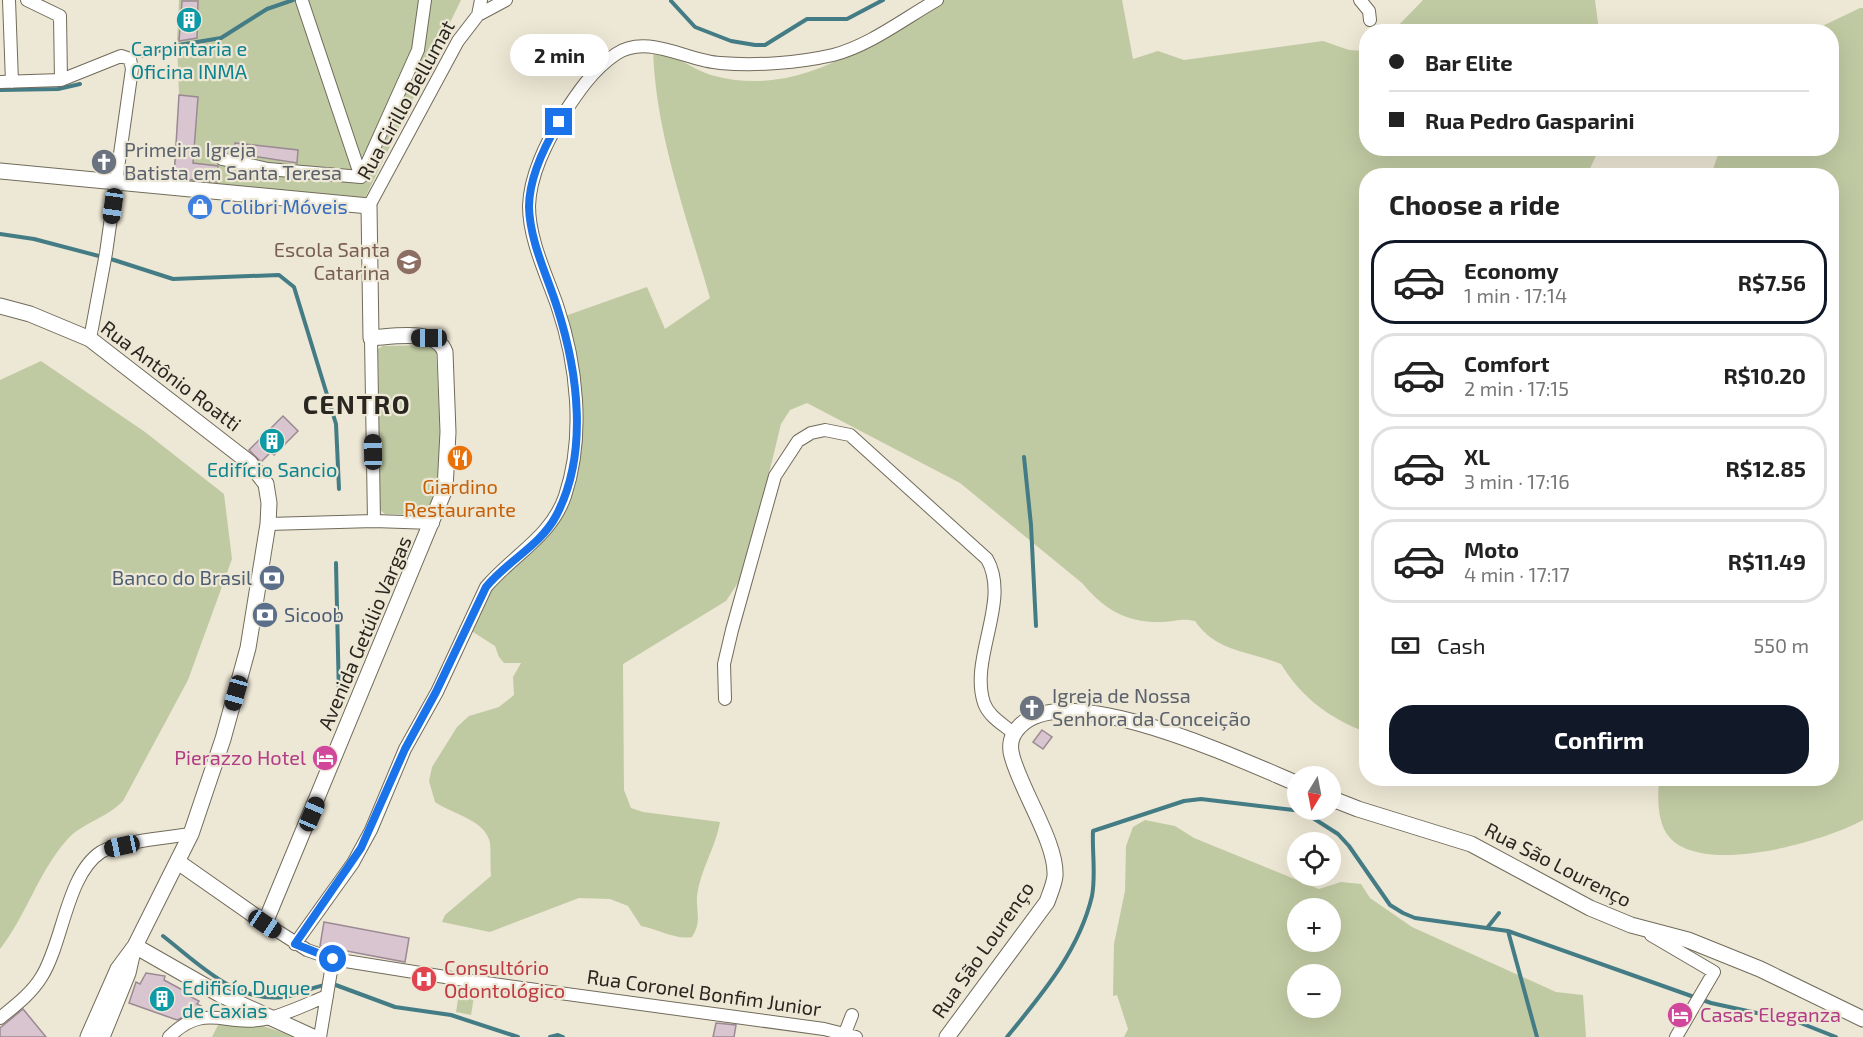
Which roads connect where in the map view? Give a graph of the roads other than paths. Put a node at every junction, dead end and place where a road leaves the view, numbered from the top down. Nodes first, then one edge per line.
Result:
1 (9, 0) edge
2 (27, 0) edge
3 (425, 0) edge
4 (481, 0) edge
5 (506, 0) edge
6 (937, 0) edge
7 (1360, 0) edge
8 (302, 2) dead end
9 (478, 15) junction
10 (1370, 20) dead end
11 (61, 80) junction
12 (6, 82) edge
13 (222, 159) dead end
14 (0, 171) edge
15 (361, 177) junction
16 (116, 182) junction
17 (369, 206) junction
18 (0, 306) edge
19 (371, 338) junction
20 (90, 339) junction
21 (374, 520) junction
22 (433, 523) junction
23 (268, 524) junction
24 (725, 699) dead end
25 (1013, 733) junction
26 (1287, 779) edge
27 (1341, 802) edge
28 (191, 834) junction
29 (178, 862) junction
30 (265, 924) junction
31 (1630, 925) junction
32 (295, 944) junction
33 (135, 946) junction
34 (333, 959) junction
35 (329, 988) junction
36 (852, 1015) dead end
37 (0, 1018) edge
38 (270, 1018) junction
39 (1863, 1019) edge
40 (850, 1035) edge
41 (88, 1037) edge
42 (102, 1037) edge
43 (169, 1037) edge
44 (313, 1037) edge
45 (320, 1037) edge
46 (947, 1037) edge
47 (1676, 1037) edge

1 - 12 street
2 - 11 street
3 - 15 street
4 - 9 street
5 - 9 street
6 - 32 street
7 - 10 street
8 - 15 street
9 - 17 street, Rua Cirillo Bellumat
11 - 12 street
11 - 16 street
13 - 15 street
14 - 16 main road
16 - 17 main road
16 - 20 street
17 - 19 main road
18 - 20 main road, Rua Antônio Roatti
19 - 21 street
19 - 22 main road, Avenida Getúlio Vargas
20 - 23 main road, Rua Antônio Roatti
21 - 22 street
21 - 23 street
22 - 30 main road, Avenida Getúlio Vargas
23 - 28 main road, Rua Antônio Roatti
24 - 25 street
25 - 26 main road
25 - 46 main road, Rua São Lourenço
27 - 31 main road, Rua São Lourenço
28 - 29 main road, Rua Antônio Roatti
28 - 37 street
29 - 30 main road
29 - 33 main road, Rua Antônio Roatti
30 - 32 street, Rua Coronel Bonfim Junior
31 - 39 main road, Rua São Lourenço
31 - 47 street
32 - 34 street, Rua Coronel Bonfim Junior
33 - 38 main road
33 - 41 main road
33 - 42 main road
34 - 35 street
34 - 40 street, Rua Coronel Bonfim Junior
35 - 38 street
35 - 45 street
36 - 40 street
38 - 43 street
38 - 44 main road

